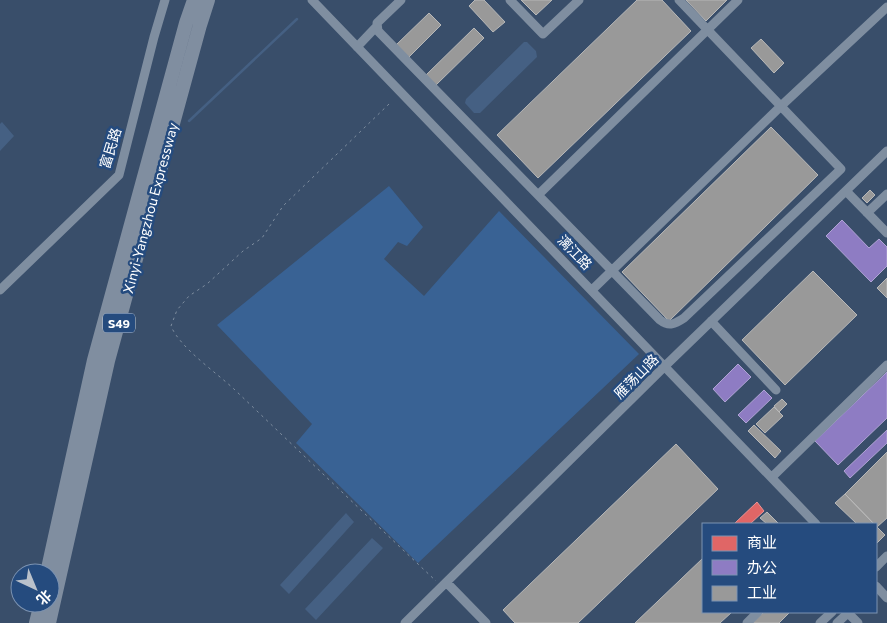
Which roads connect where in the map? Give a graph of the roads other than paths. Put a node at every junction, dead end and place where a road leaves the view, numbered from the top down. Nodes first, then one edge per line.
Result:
1 (165, 0) edge
2 (194, 0) edge
3 (208, 0) edge
4 (312, 0) edge
5 (401, 0) edge
6 (510, 0) edge
7 (579, 0) edge
8 (679, 0) edge
9 (738, 0) edge
10 (887, 7) edge
11 (193, 24) junction
12 (376, 27) junction
13 (708, 30) junction
14 (357, 47) junction
15 (781, 106) junction
16 (887, 151) edge
17 (846, 191) junction
18 (887, 194) edge
19 (538, 195) junction
20 (867, 213) junction
21 (887, 233) edge
22 (613, 270) junction
23 (0, 290) edge
24 (592, 290) junction
25 (711, 322) junction
26 (887, 365) edge
27 (665, 366) junction
28 (776, 390) dead end
29 (772, 478) junction
30 (815, 523) edge
31 (887, 556) edge
32 (49, 563) edge
33 (877, 565) edge
34 (445, 585) junction
35 (877, 587) edge
36 (887, 598) edge
37 (757, 613) edge
38 (831, 613) edge
39 (847, 613) edge
40 (849, 613) edge
41 (49, 623) edge
42 (406, 623) edge
43 (486, 623) edge
44 (747, 623) edge
45 (820, 623) edge
46 (838, 623) edge
47 (858, 623) edge

1 - 23 street, 富民路
2 - 11 highway, Xinyi-Yangzhou Expressway / S49
3 - 11 highway, Xinyi-Yangzhou Expressway / S49
4 - 14 street, 漓江路
5 - 12 street
6 - 7 street
8 - 13 street
9 - 13 street
10 - 15 street
11 - 32 highway, Xinyi-Yangzhou Expressway / S49
11 - 41 highway, Xinyi-Yangzhou Expressway / S49
12 - 14 street
12 - 19 street
13 - 15 street
13 - 19 street
14 - 24 street, 漓江路
15 - 22 street
15 - 22 street
16 - 17 street, 雁荡山路
17 - 20 street
17 - 25 street, 雁荡山路
18 - 20 street
19 - 22 street
20 - 21 street
22 - 24 street
24 - 27 street, 漓江路
25 - 27 street, 雁荡山路
25 - 28 street
26 - 29 street
27 - 29 street, 漓江路
27 - 34 street, 雁荡山路
29 - 30 street, 漓江路
31 - 33 street
34 - 42 street, 雁荡山路
34 - 43 street
35 - 36 street
37 - 44 street
38 - 45 street
39 - 46 street
40 - 47 street

